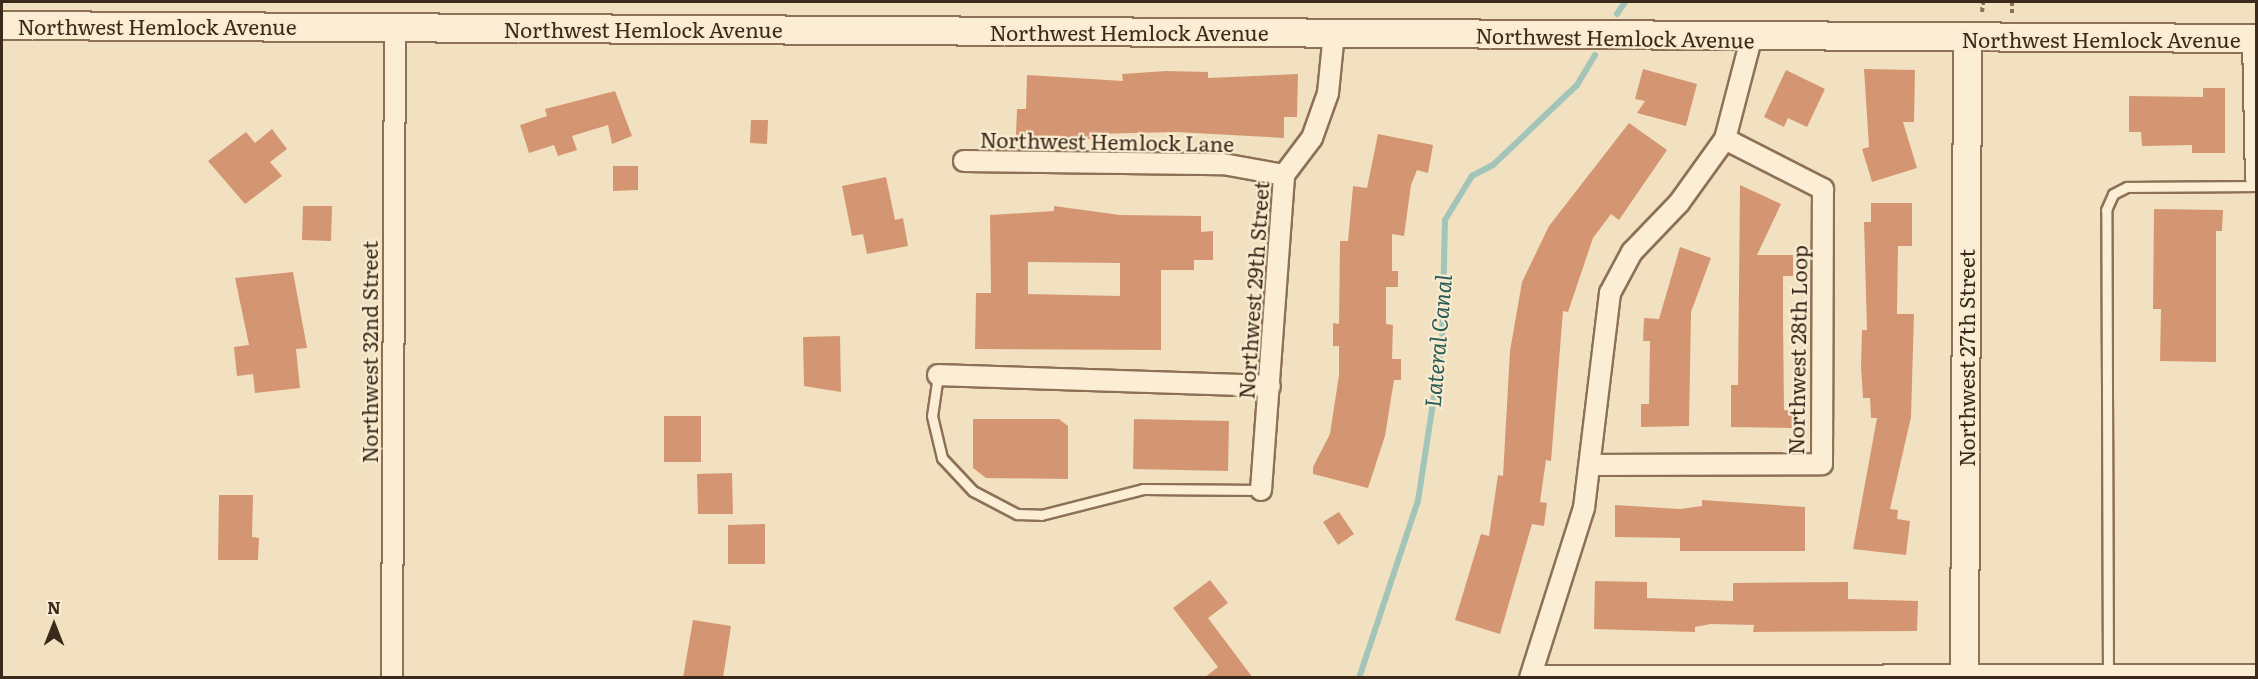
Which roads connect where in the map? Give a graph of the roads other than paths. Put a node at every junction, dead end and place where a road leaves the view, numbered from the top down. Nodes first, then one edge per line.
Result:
1 (2, 25) edge
2 (395, 27) junction
3 (1334, 33) junction
4 (2255, 38) edge
5 (1751, 39) junction
6 (1967, 39) junction
7 (1725, 139) junction
8 (964, 161) dead end
9 (1284, 175) junction
10 (2256, 179) edge
11 (2256, 186) edge
12 (938, 375) joint
13 (1270, 386) junction
14 (1591, 465) junction
15 (1261, 490) joint
16 (1812, 676) edge
17 (1964, 676) edge
18 (2108, 676) edge
19 (2254, 676) edge
20 (1530, 677) edge
21 (392, 678) edge

1 - 2 street, Northwest Hemlock Avenue
2 - 3 street, Northwest Hemlock Avenue
2 - 21 street, Northwest 32nd Street
3 - 5 street, Northwest Hemlock Avenue
3 - 9 street, Northwest 29th Street
4 - 6 street, Northwest Hemlock Avenue
4 - 10 street
5 - 6 street, Northwest Hemlock Avenue
5 - 7 street
6 - 17 street, Northwest 27th Street
7 - 14 street
7 - 14 street, Northwest 28th Loop
8 - 9 street, Northwest Hemlock Lane
9 - 13 street, Northwest 29th Street
11 - 18 lane
12 - 13 street
12 - 15 lane
13 - 15 street, Northwest 29th Street
14 - 20 street
16 - 17 street
16 - 20 street
17 - 18 street
18 - 19 street

